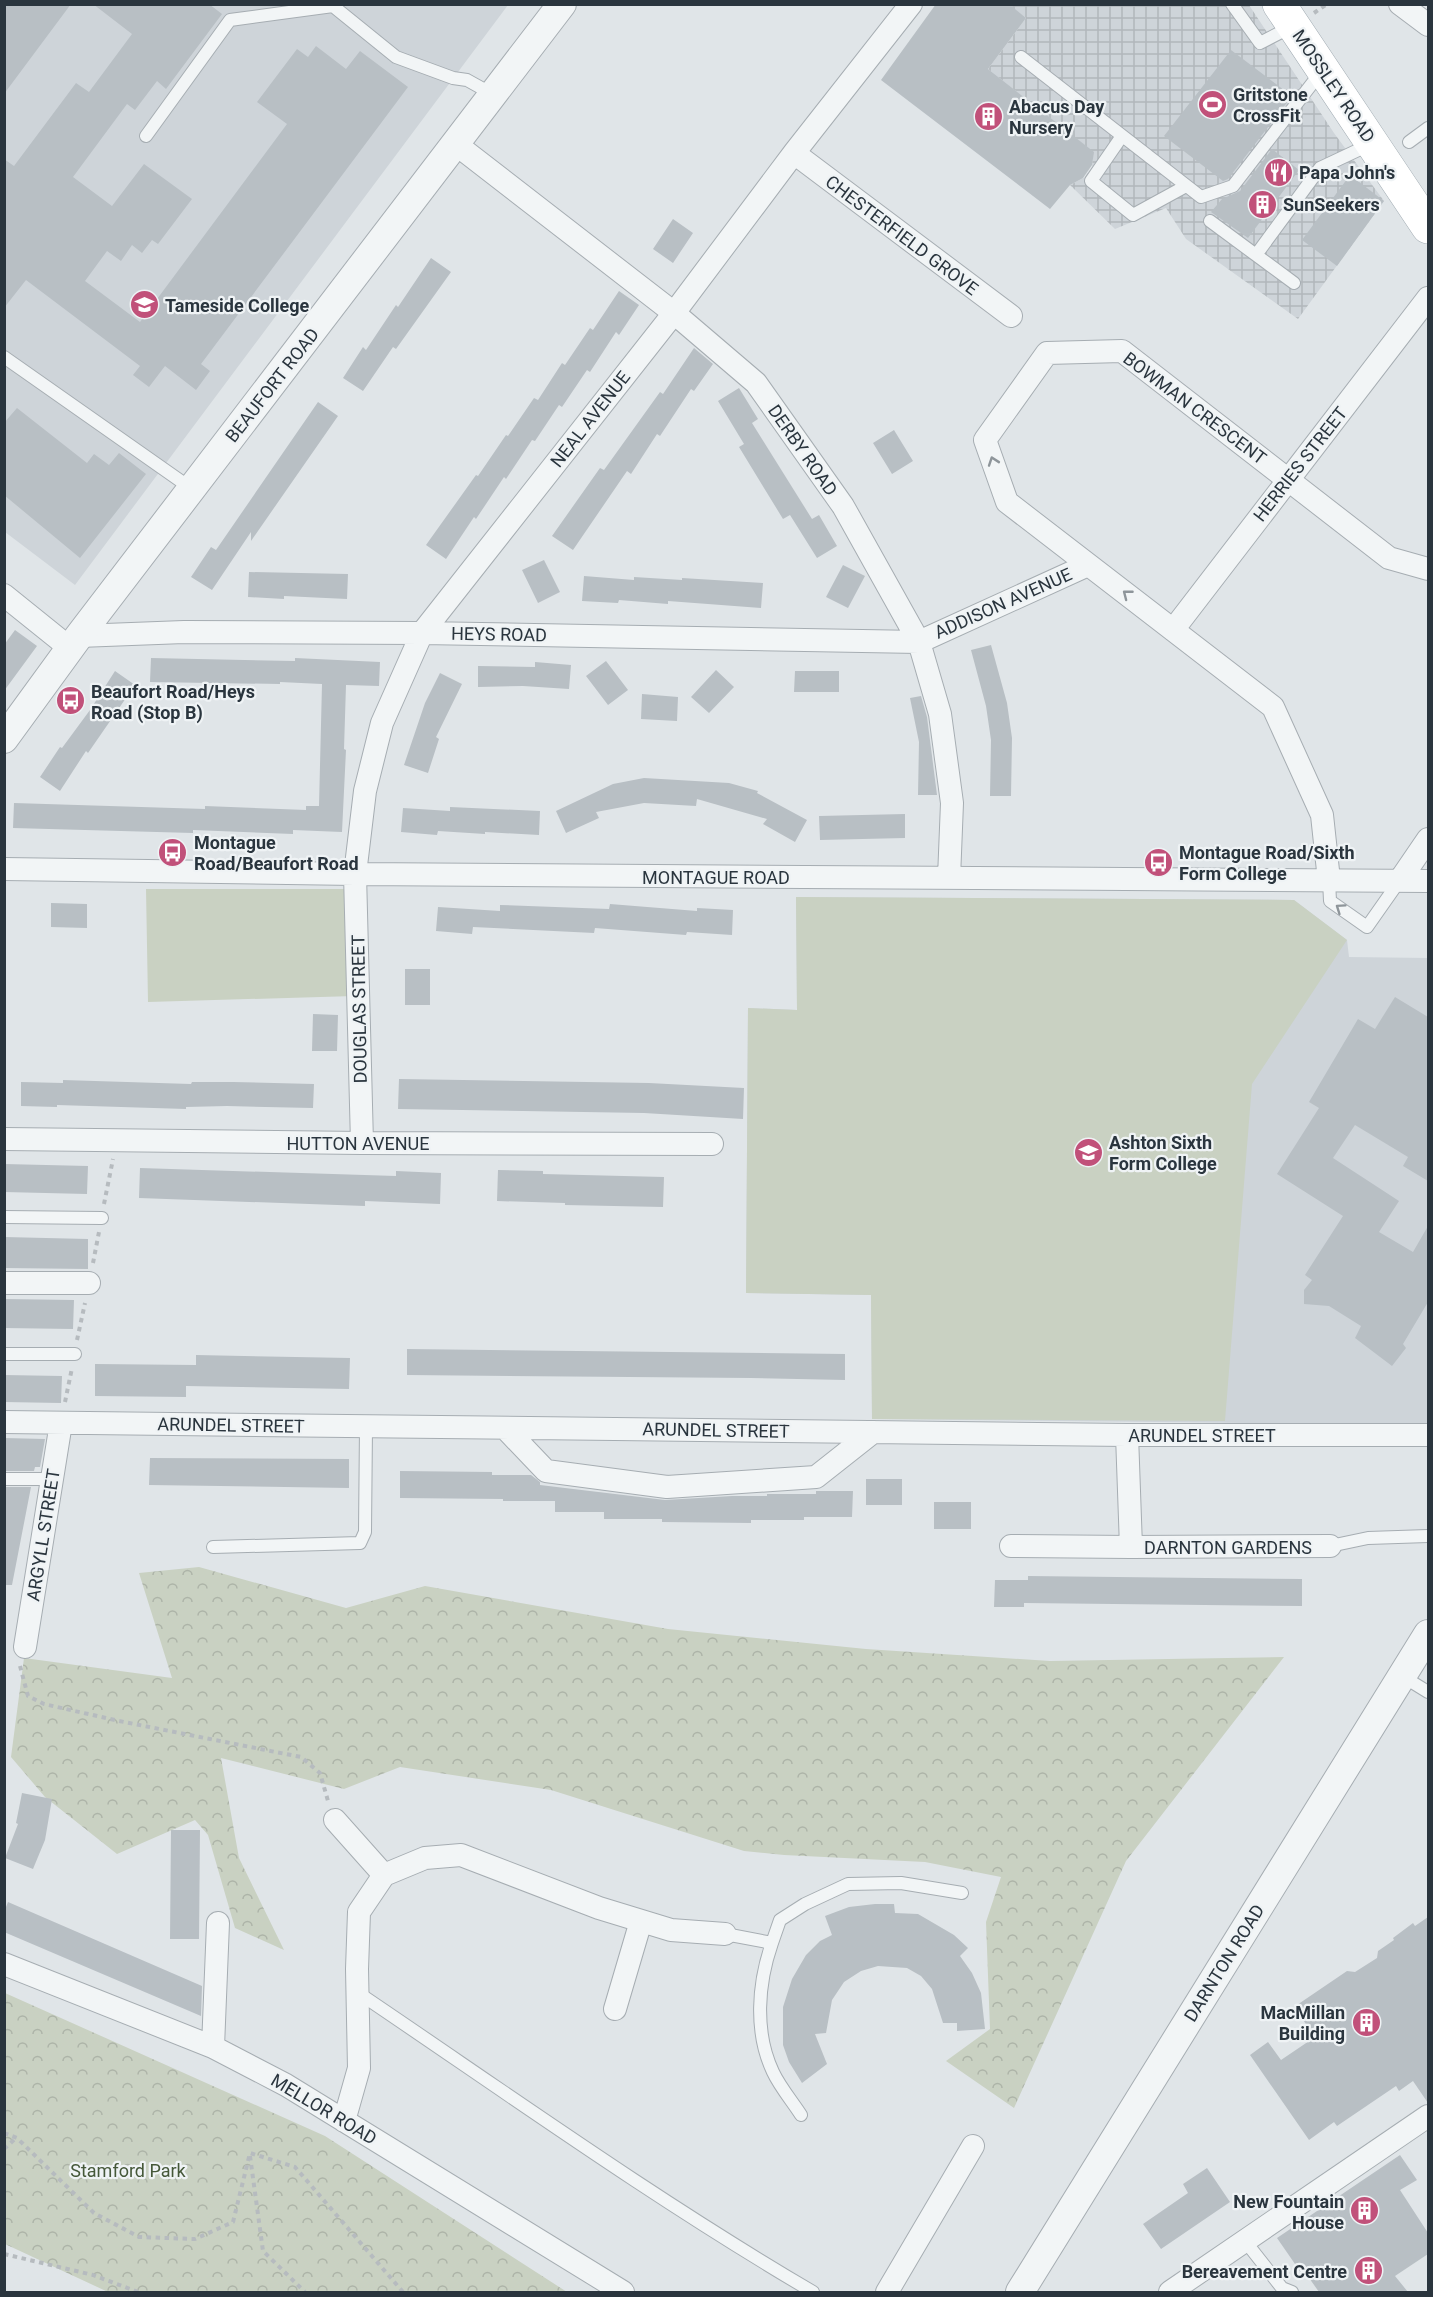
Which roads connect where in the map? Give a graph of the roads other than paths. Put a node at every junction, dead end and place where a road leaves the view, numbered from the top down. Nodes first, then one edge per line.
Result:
1 (562, 4) edge
2 (910, 4) edge
3 (1233, 4) edge
4 (1400, 4) edge
5 (1286, 15) edge
6 (1428, 25) edge
7 (1021, 57) dead end
8 (1322, 71) junction
9 (494, 95) junction
10 (1428, 128) edge
11 (146, 136) dead end
12 (1122, 136) junction
13 (1409, 142) dead end
14 (1372, 143) junction
15 (457, 145) junction
16 (794, 153) junction
17 (1186, 186) junction
18 (1210, 221) dead end
19 (1428, 227) edge
20 (1256, 255) junction
21 (1294, 283) dead end
22 (1428, 298) edge
23 (674, 313) junction
24 (1011, 316) dead end
25 (4, 357) edge
26 (1288, 479) junction
27 (192, 489) junction
28 (1088, 565) junction
29 (1428, 569) edge
30 (4, 595) edge
31 (1173, 630) junction
32 (422, 633) junction
33 (919, 642) junction
34 (75, 643) junction
35 (4, 739) edge
36 (1428, 839) edge
37 (4, 869) edge
38 (355, 874) junction
39 (949, 879) junction
40 (1329, 880) junction
41 (1400, 880) junction
42 (1428, 881) edge
43 (4, 1139) edge
44 (362, 1143) junction
45 (712, 1144) dead end
46 (4, 1217) edge
47 (102, 1218) dead end
48 (4, 1283) edge
49 (89, 1283) dead end
50 (4, 1354) edge
51 (75, 1354) dead end
52 (4, 1422) edge
53 (61, 1423) junction
54 (366, 1426) junction
55 (505, 1428) junction
56 (873, 1432) junction
57 (1127, 1435) junction
58 (1428, 1435) edge
59 (4, 1479) edge
60 (52, 1479) junction
61 (1428, 1536) edge
62 (1011, 1546) dead end
63 (1330, 1546) joint
64 (213, 1547) dead end
65 (1131, 1547) junction
66 (1428, 1634) edge
67 (25, 1647) road end
68 (1402, 1676) junction
69 (1428, 1692) edge
70 (335, 1820) road end
71 (384, 1875) junction
72 (962, 1893) dead end
73 (641, 1921) junction
74 (218, 1923) dead end
75 (725, 1934) joint
76 (772, 1943) junction
77 (4, 1964) edge
78 (357, 1992) junction
79 (615, 2009) dead end
80 (213, 2047) junction
81 (801, 2115) dead end
82 (1428, 2116) edge
83 (344, 2121) junction
84 (974, 2145) dead end
85 (1245, 2241) junction
86 (623, 2292) edge
87 (813, 2292) edge
88 (887, 2292) edge
89 (1020, 2292) edge
90 (1170, 2292) edge
91 (1292, 2292) edge

1 - 9 street, BEAUFORT ROAD
2 - 16 street, NEAL AVENUE
3 - 5 lane
4 - 6 street
5 - 8 main road, MOSSLEY ROAD
7 - 12 lane
8 - 14 main road, MOSSLEY ROAD
8 - 17 lane
9 - 11 lane
9 - 15 street, BEAUFORT ROAD
10 - 13 lane
12 - 17 lane
12 - 17 lane
14 - 19 main road, MOSSLEY ROAD
14 - 20 lane
15 - 23 street, DERBY ROAD
15 - 27 street, BEAUFORT ROAD
16 - 23 street, NEAL AVENUE
16 - 24 street, CHESTERFIELD GROVE
18 - 20 lane
20 - 21 lane
22 - 26 street, HERRIES STREET
23 - 32 street, NEAL AVENUE
23 - 33 street, DERBY ROAD
25 - 27 lane
28 -> 26 street, BOWMAN CRESCENT
26 - 29 street
26 - 31 street, HERRIES STREET
27 - 34 street, BEAUFORT ROAD
31 -> 28 street, BOWMAN CRESCENT
28 - 33 street, ADDISON AVENUE
30 - 34 street
31 - 40 street, BOWMAN CRESCENT
32 - 33 street, HEYS ROAD
32 - 34 street, HEYS ROAD
32 - 38 street, NEAL AVENUE
33 - 39 street, DERBY ROAD
34 - 35 street, BEAUFORT ROAD
36 - 41 street
37 - 38 street, MONTAGUE ROAD
38 - 39 street, MONTAGUE ROAD
38 - 44 street, DOUGLAS STREET
39 - 40 street, MONTAGUE ROAD
40 - 41 street, MONTAGUE ROAD
41 -> 40 lane
41 - 42 street, MONTAGUE ROAD
43 - 44 street, HUTTON AVENUE
44 - 45 street, HUTTON AVENUE
46 - 47 lane
48 - 49 street
50 - 51 lane
52 - 53 street, ARUNDEL STREET
53 - 54 street, ARUNDEL STREET
53 - 60 street, ARGYLL STREET
54 - 55 street, ARUNDEL STREET
54 - 64 lane
55 - 56 street, ARUNDEL STREET
55 - 56 street
56 - 57 street, ARUNDEL STREET
57 - 58 street, ARUNDEL STREET
57 - 65 street, DARNTON GARDENS
59 - 60 lane
60 - 67 street, ARGYLL STREET
61 - 63 lane
62 - 65 street
63 - 65 street, DARNTON GARDENS
66 - 68 street, DARNTON ROAD
68 - 69 lane
68 - 89 street, DARNTON ROAD
70 - 71 street
71 - 73 street
71 - 78 street
72 - 76 lane
73 - 75 street
73 - 79 street
74 - 80 street
75 - 76 lane
76 - 81 lane
77 - 80 street, MELLOR ROAD
78 - 83 street
78 - 87 lane
80 - 83 street, MELLOR ROAD
82 - 85 street
83 - 86 street, MELLOR ROAD
84 - 88 street
85 - 90 street
85 - 91 lane

